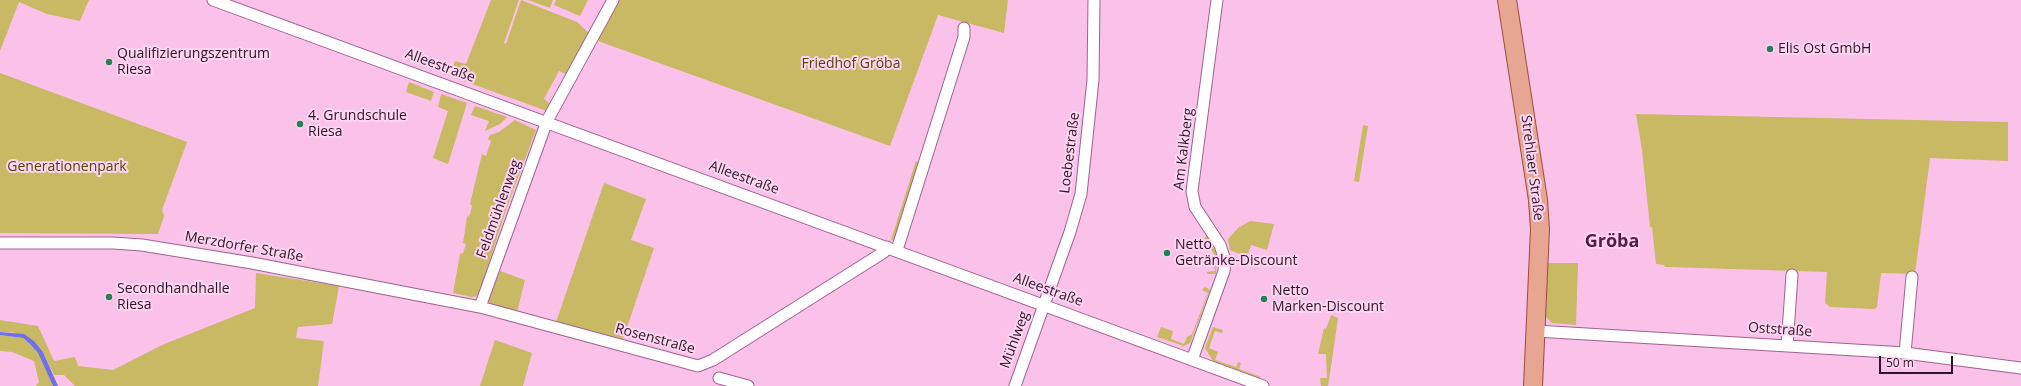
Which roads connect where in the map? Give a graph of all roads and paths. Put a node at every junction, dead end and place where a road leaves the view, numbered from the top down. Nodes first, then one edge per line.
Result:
1 (213, 0) edge
2 (613, 0) edge
3 (1094, 0) edge
4 (1217, 0) edge
5 (1507, 0) edge
6 (964, 28) dead end
7 (547, 121) junction
8 (0, 243) edge
9 (892, 249) junction
10 (1792, 275) dead end
11 (1912, 277) dead end
12 (1044, 305) junction
13 (480, 307) junction
14 (1536, 331) junction
15 (1787, 346) junction
16 (1905, 353) junction
17 (1192, 360) junction
18 (2021, 368) edge
19 (719, 378) dead end
20 (748, 386) edge
21 (1014, 386) edge
22 (1263, 386) edge
23 (1533, 386) edge

1 - 7 street, Alleestraße
2 - 7 street, Feldmühlenweg
3 - 12 street, Loebestraße
4 - 17 street, Am Kalkberg
5 - 14 main road, Strehlaer Straße
6 - 9 street
7 - 9 street, Alleestraße
7 - 13 street, Feldmühlenweg
8 - 13 street, Merzdorfer Straße
9 - 12 street, Alleestraße
9 - 13 street, Rosenstraße
10 - 15 street
11 - 16 street
12 - 17 street, Alleestraße
12 - 21 street, Mühlweg
14 - 15 street, Oststraße
14 - 23 main road, Strehlaer Straße
15 - 16 street, Oststraße
16 - 18 street, Oststraße
17 - 22 street, Alleestraße
19 - 20 street

